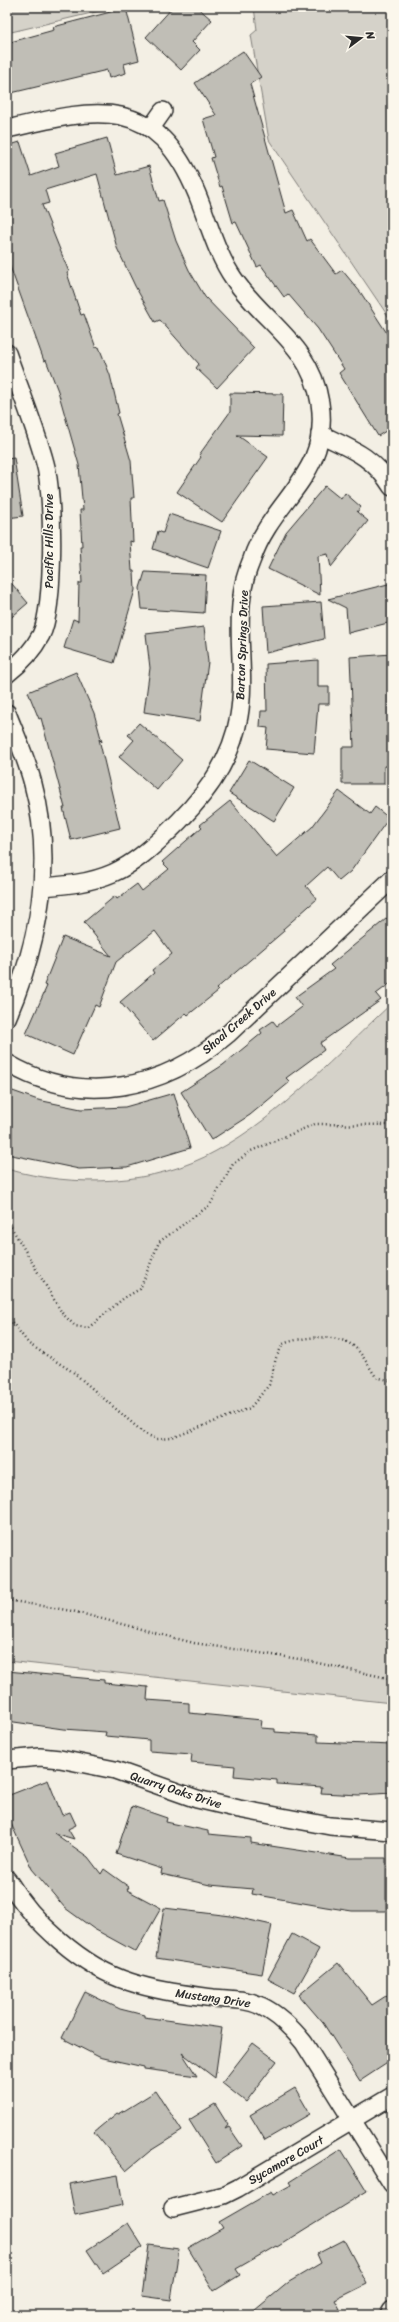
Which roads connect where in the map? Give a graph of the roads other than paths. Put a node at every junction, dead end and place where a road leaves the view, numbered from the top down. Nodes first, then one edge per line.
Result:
1 (163, 111) dead end
2 (7, 128) edge
3 (151, 128) junction
4 (7, 353) edge
5 (320, 434) junction
6 (392, 487) edge
7 (7, 674) edge
8 (7, 713) edge
9 (392, 879) edge
10 (43, 887) junction
11 (7, 1018) edge
12 (7, 1063) edge
13 (7, 1760) edge
14 (392, 1831) edge
15 (7, 1879) edge
16 (392, 2096) edge
17 (352, 2121) junction
18 (392, 2184) edge
19 (173, 2208) dead end
20 (392, 2310) edge
21 (389, 2315) edge

1 - 3 street
2 - 3 street, Barton Springs Drive
3 - 5 street, Barton Springs Drive
4 - 7 street, Pacific Hills Drive
5 - 6 street
5 - 10 street, Barton Springs Drive
8 - 10 street
9 - 12 street, Shoal Creek Drive
10 - 11 street
13 - 14 street, Quarry Oaks Drive
15 - 17 street, Mustang Drive
16 - 17 street, Sycamore Court
17 - 18 street, Mustang Drive
17 - 19 street, Sycamore Court
20 - 21 street

